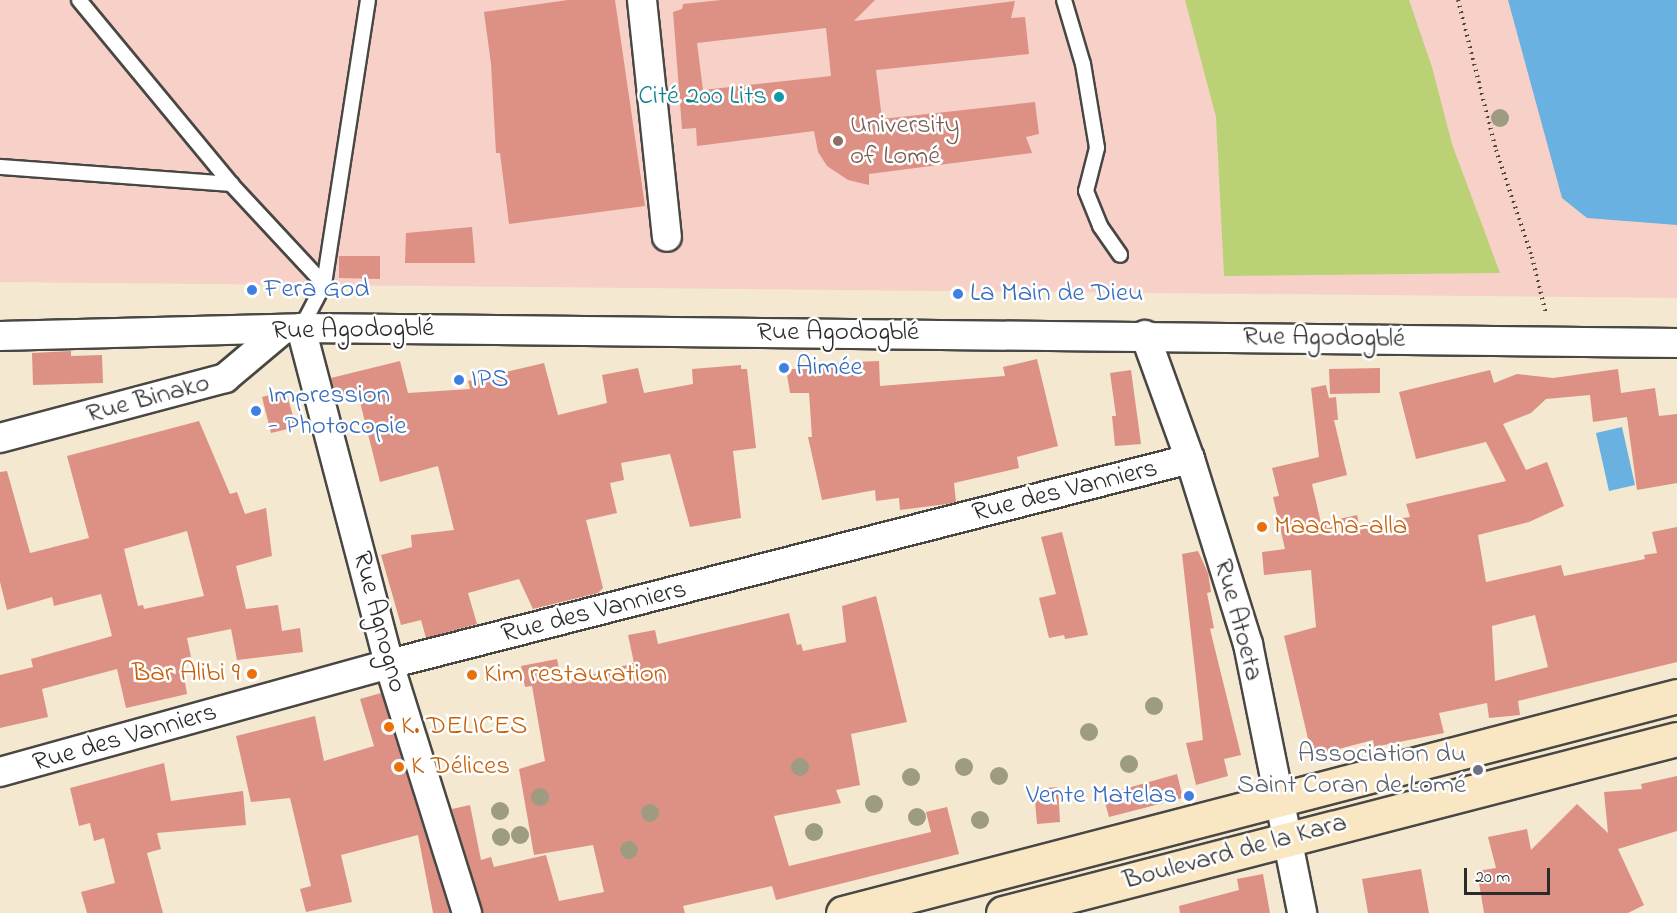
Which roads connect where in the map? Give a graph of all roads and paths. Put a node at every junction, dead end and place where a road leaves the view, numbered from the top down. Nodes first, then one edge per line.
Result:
1 (79, 0) edge
2 (368, 0) edge
3 (642, 0) edge
4 (1064, 0) edge
5 (1458, 0) edge
6 (0, 166) edge
7 (231, 184) junction
8 (667, 237) dead end
9 (1120, 255) dead end
10 (324, 284) junction
11 (291, 330) junction
12 (0, 336) edge
13 (1145, 336) junction
14 (1552, 342) junction
15 (1677, 343) edge
16 (0, 438) edge
17 (1190, 459) junction
18 (389, 664) junction
19 (1677, 696) edge
20 (1677, 739) edge
21 (0, 772) edge
22 (1276, 786) junction
23 (1289, 858) junction
24 (467, 913) edge
25 (843, 913) edge
26 (1003, 913) edge
27 (1302, 913) edge

1 - 7 lane
2 - 10 lane
3 - 8 street
4 - 9 lane
5 - 14 path
6 - 7 lane
7 - 10 lane
10 - 11 lane
11 - 12 street, Rue Agodogblé
11 - 13 street, Rue Agodogblé
11 - 16 street, Rue Binako
11 - 18 street, Rue Agnogno
13 - 14 street, Rue Agodogblé
13 - 17 street, Rue Atoeta
14 - 15 street, Rue Agodogblé
17 - 18 street, Rue des Vanniers
17 - 22 street, Rue Atoeta
18 - 21 street, Rue des Vanniers
18 - 24 street, Rue Agnogno
19 - 22 main road, Boulevard de la Kara
20 - 23 main road, Boulevard de la Kara
22 - 23 street, Rue Atoeta
22 - 25 main road, Boulevard de la Kara
23 - 26 main road, Boulevard de la Kara
23 - 27 street, Rue Atoeta

